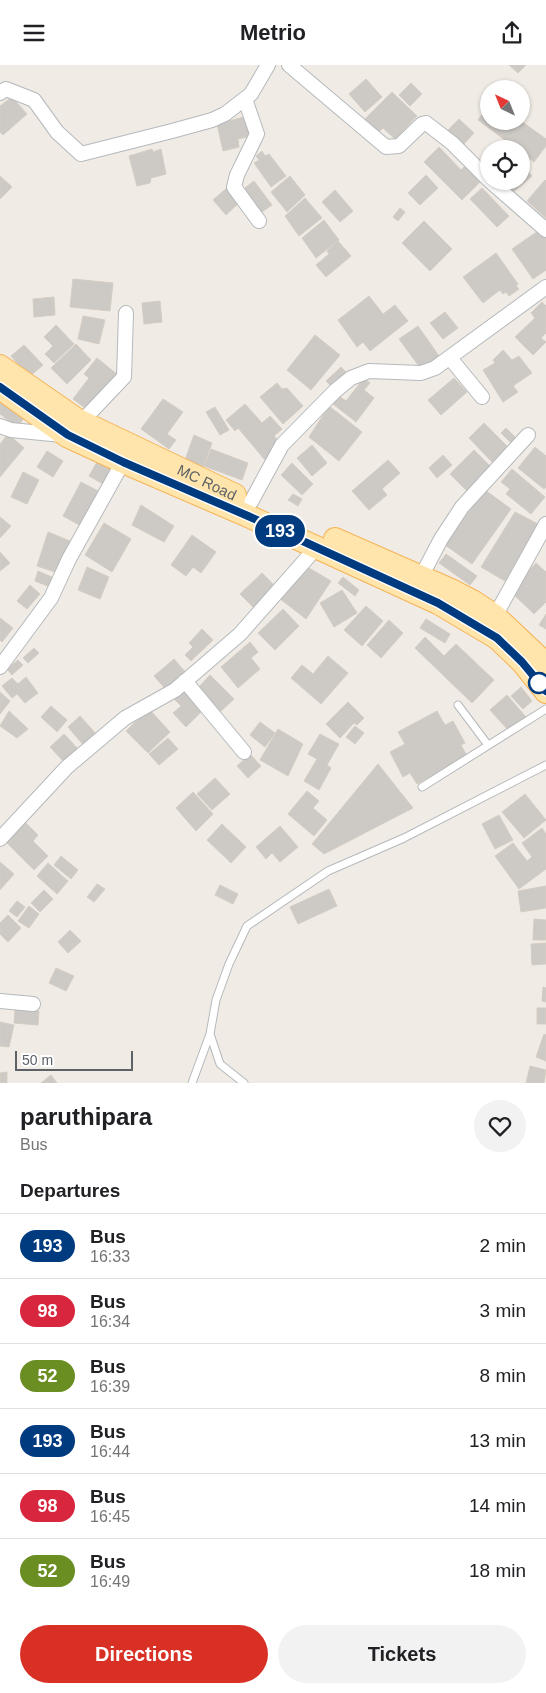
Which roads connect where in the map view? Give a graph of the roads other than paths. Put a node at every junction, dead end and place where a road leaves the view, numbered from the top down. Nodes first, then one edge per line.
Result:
1 (268, 65) edge
2 (289, 65) edge
3 (0, 93) edge
4 (245, 99) junction
5 (480, 172) edge
6 (499, 190) edge
7 (259, 221) dead end
8 (546, 230) edge
9 (546, 287) edge
10 (126, 313) dead end
11 (450, 358) junction
12 (0, 366) edge
13 (0, 387) edge
14 (482, 397) dead end
15 (0, 426) edge
16 (73, 428) junction
17 (528, 435) dead end
18 (123, 462) junction
19 (251, 502) junction
20 (546, 524) edge
21 (316, 548) junction
22 (421, 577) junction
23 (495, 616) junction
24 (546, 664) edge
25 (0, 667) edge
26 (185, 681) junction
27 (546, 691) edge
28 (458, 705) dead end
29 (546, 709) edge
30 (488, 745) junction
31 (244, 751) dead end
32 (546, 765) edge
33 (422, 787) dead end
34 (0, 839) edge
35 (0, 1001) edge
36 (33, 1004) dead end
37 (210, 1033) junction
38 (192, 1083) edge
39 (244, 1083) edge

1 - 4 street
2 - 5 street
3 - 4 street
4 - 7 street
6 - 8 street
9 - 11 street
10 - 16 street
11 - 14 street
11 - 19 street
12 - 16 main road, MC Road
13 - 16 main road, MC Road
15 - 16 street
16 - 18 main road, MC Road
16 - 19 main road, MC Road
17 - 22 street
18 - 21 main road, MC Road
18 - 25 street
19 - 22 main road, MC Road
20 - 23 street
21 - 26 street
21 - 27 main road, MC Road
22 - 23 main road, MC Road
23 - 24 main road, MC Road
26 - 31 street
26 - 34 street
28 - 30 lane
29 - 30 lane
30 - 33 lane
32 - 37 lane
35 - 36 street
37 - 38 lane
37 - 39 lane

